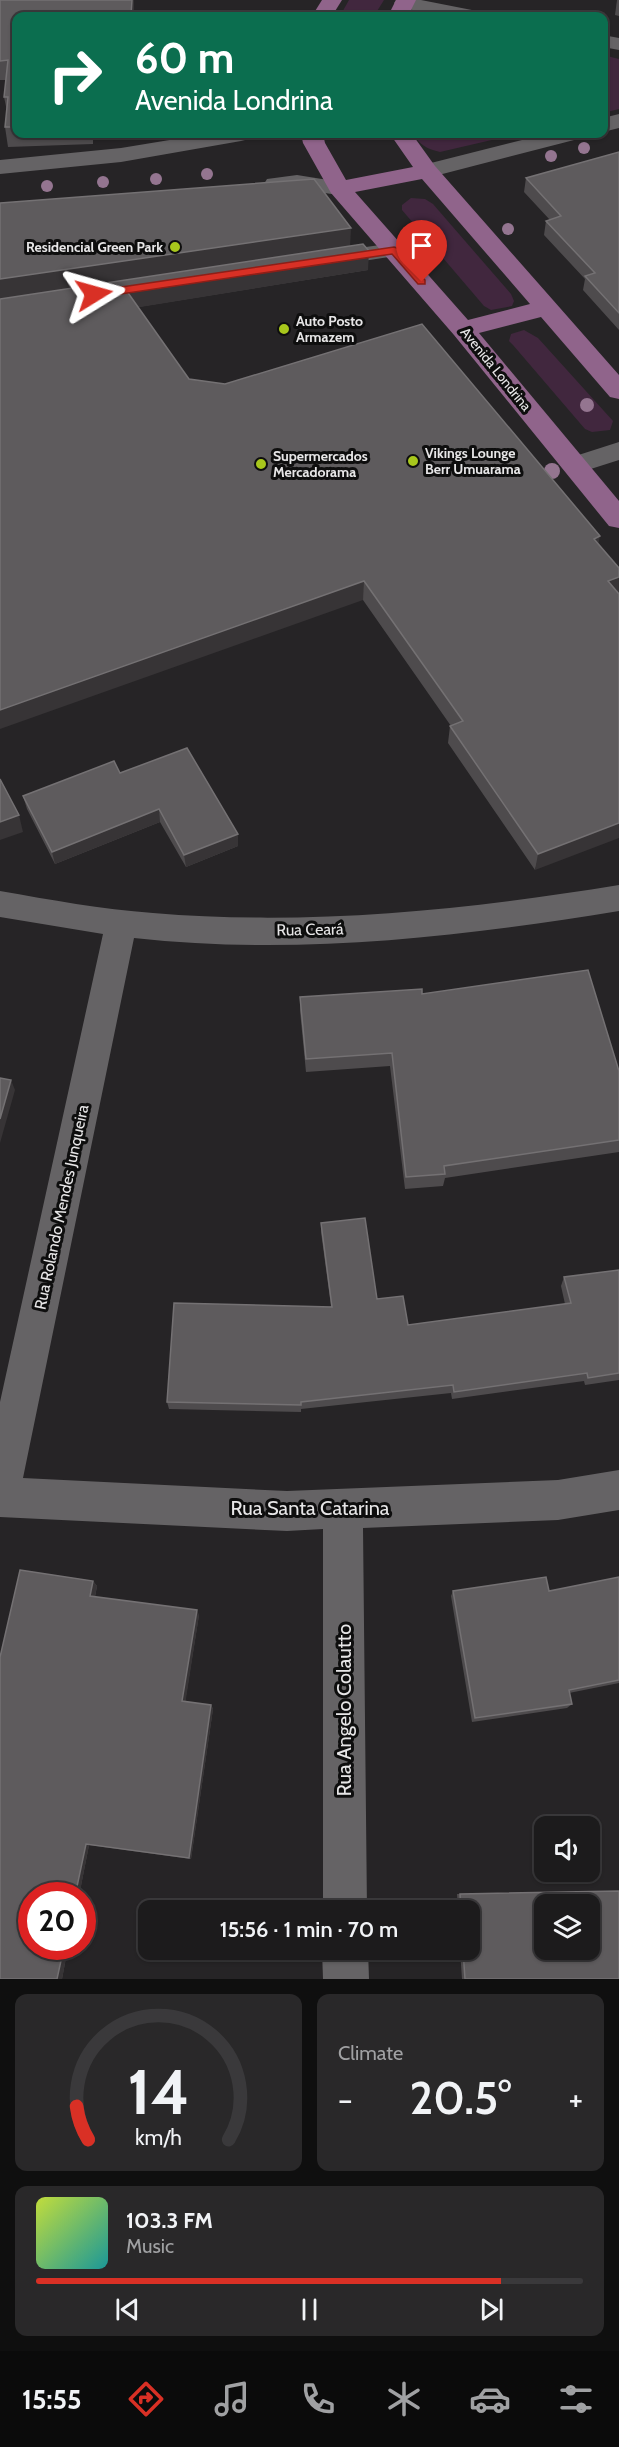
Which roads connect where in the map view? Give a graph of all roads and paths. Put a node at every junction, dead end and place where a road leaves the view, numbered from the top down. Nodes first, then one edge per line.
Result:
1 (403, 6) edge
2 (446, 12) edge
3 (218, 138) edge
4 (313, 138) edge
5 (404, 138) edge
6 (555, 138) edge
7 (0, 167) edge
8 (427, 171) junction
9 (250, 186) edge
10 (339, 188) junction
11 (394, 250) junction
12 (306, 263) edge
13 (546, 308) junction
14 (463, 329) junction
15 (619, 391) edge
16 (619, 451) edge
17 (575, 465) junction
18 (619, 519) edge
19 (619, 898) edge
20 (0, 904) edge
21 (121, 923) junction
22 (619, 1490) edge
23 (0, 1492) edge
24 (0, 1497) edge
25 (343, 1509) junction
26 (345, 1900) edge
27 (345, 1960) edge
28 (346, 1979) edge

1 - 2 street
3 - 7 street
4 - 10 main road, Avenida Londrina
5 - 8 main road
6 - 8 street
8 - 10 main road
8 - 13 main road
9 - 10 street
10 - 11 main road, Avenida Londrina
11 - 12 street
11 - 14 main road, Avenida Londrina
13 - 14 main road
13 - 15 main road
14 - 17 main road, Avenida Londrina
16 - 17 street
17 - 18 main road, Avenida Londrina
19 - 21 street, Rua Ceará
20 - 21 street, Rua Ceará
21 - 23 street, Rua Rolando Mendes Junqueira
22 - 25 street, Rua Santa Catarina
24 - 25 street, Rua Santa Catarina
25 - 26 street, Rua Angelo Colautto
27 - 28 street

